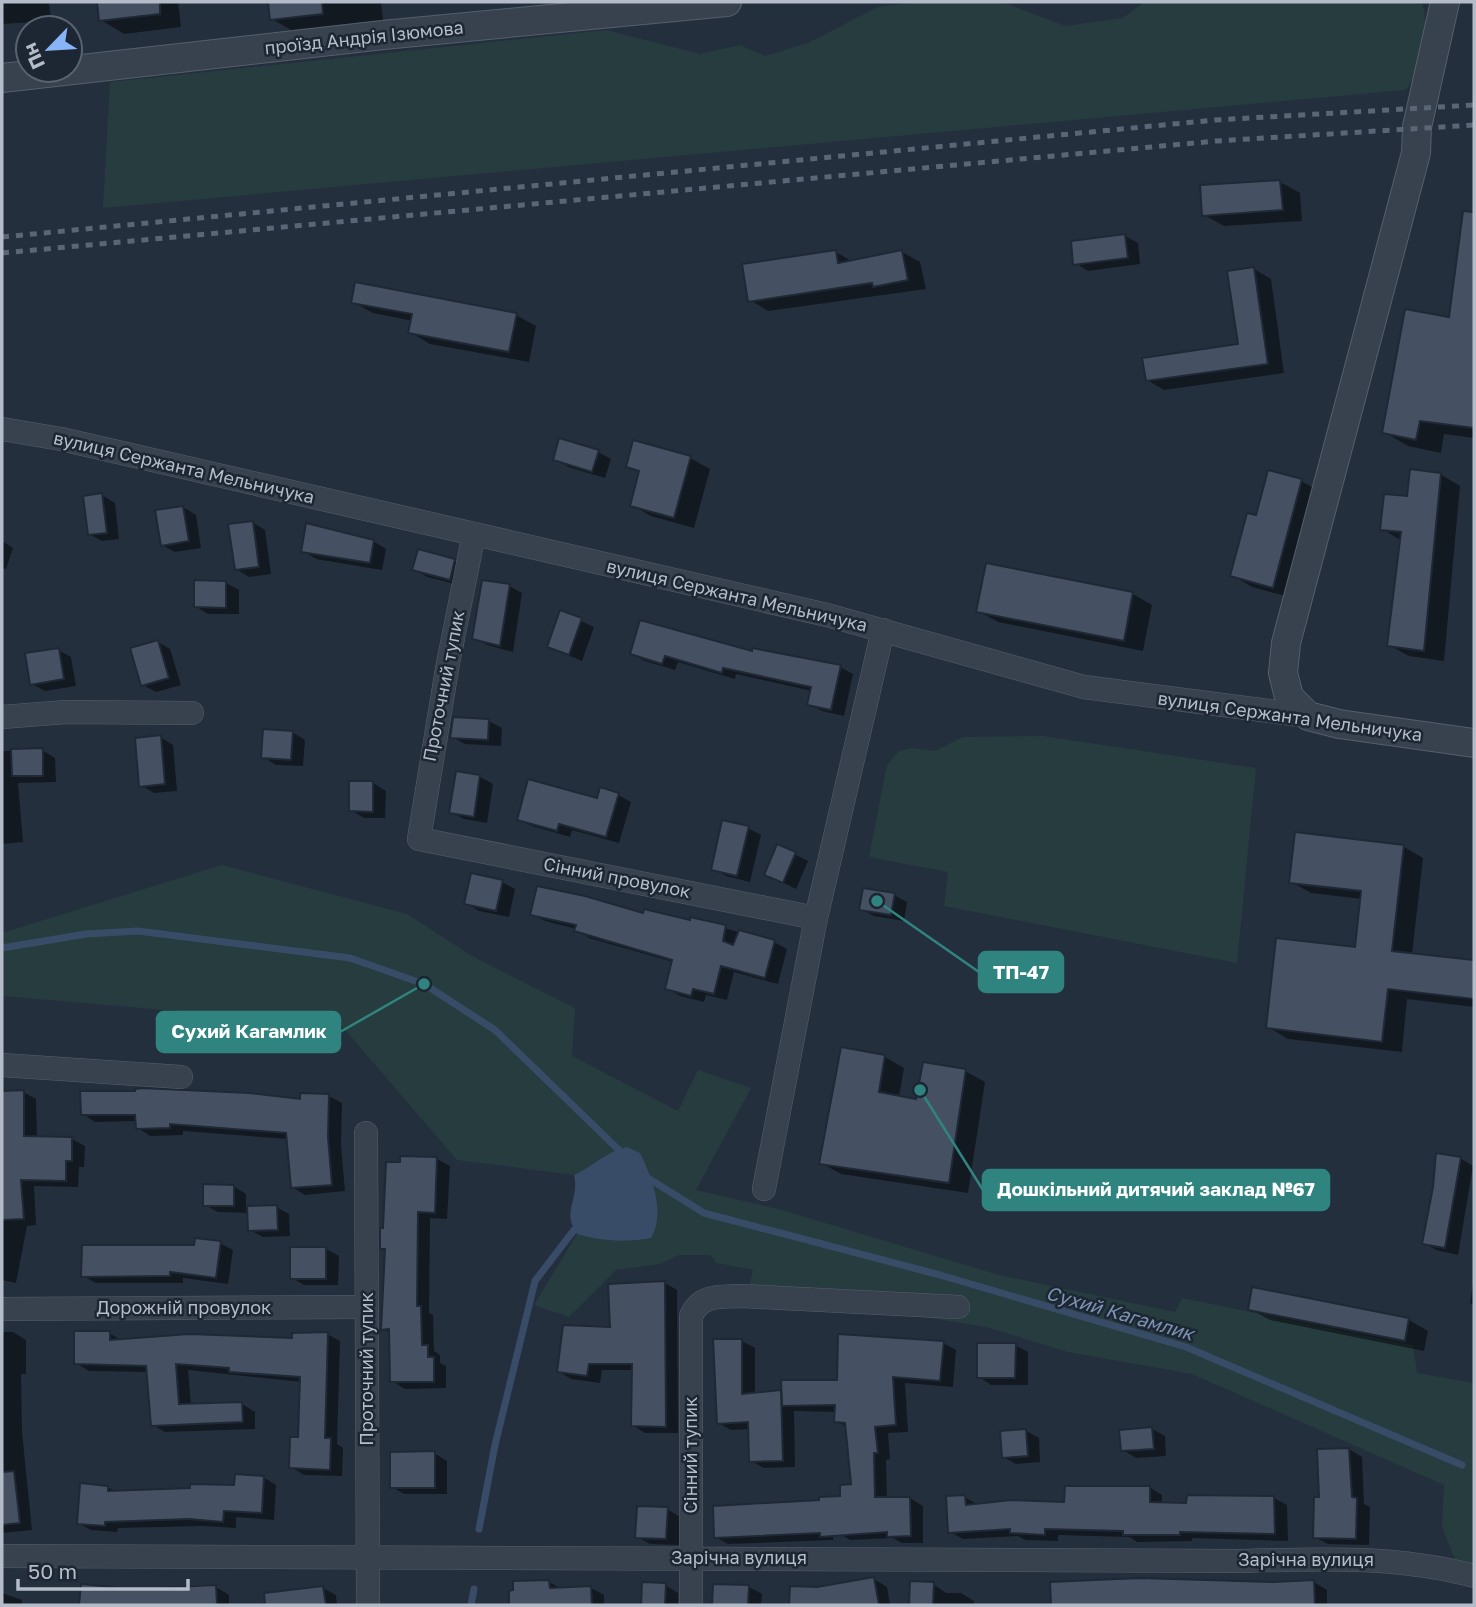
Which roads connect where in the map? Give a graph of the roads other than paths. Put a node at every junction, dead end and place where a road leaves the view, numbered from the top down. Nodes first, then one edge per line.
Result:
1 (727, 2) edge
2 (1445, 2) edge
3 (2, 78) edge
4 (2, 429) edge
5 (474, 534) junction
6 (883, 630) junction
7 (192, 713) dead end
8 (1308, 716) junction
9 (2, 717) edge
10 (1474, 743) edge
11 (419, 839) joint
12 (816, 918) junction
13 (2, 1065) edge
14 (181, 1077) dead end
15 (366, 1133) dead end
16 (764, 1189) dead end
17 (367, 1307) junction
18 (958, 1307) dead end
19 (2, 1309) edge
20 (2, 1556) edge
21 (369, 1557) junction
22 (691, 1558) junction
23 (1474, 1576) edge
24 (368, 1605) edge
25 (691, 1605) edge

1 - 3 street, проїзд Андрія Ізюмова
2 - 8 street
4 - 5 street, вулиця Сержанта Мельничука
5 - 6 street, вулиця Сержанта Мельничука
5 - 11 street, Проточний тупик
6 - 8 street, вулиця Сержанта Мельничука
6 - 12 street
7 - 9 street
8 - 10 street, вулиця Сержанта Мельничука
11 - 12 street, Сінний провулок
12 - 16 street
13 - 14 street
15 - 17 street, Проточний тупик
17 - 19 street, Дорожній провулок
17 - 21 street, Проточний тупик
18 - 22 street, Сінний тупик
20 - 21 street, Зарічна вулиця
21 - 22 street, Зарічна вулиця
21 - 24 street, Проточний тупик
22 - 23 street, Зарічна вулиця
22 - 25 street, Сінний тупик

